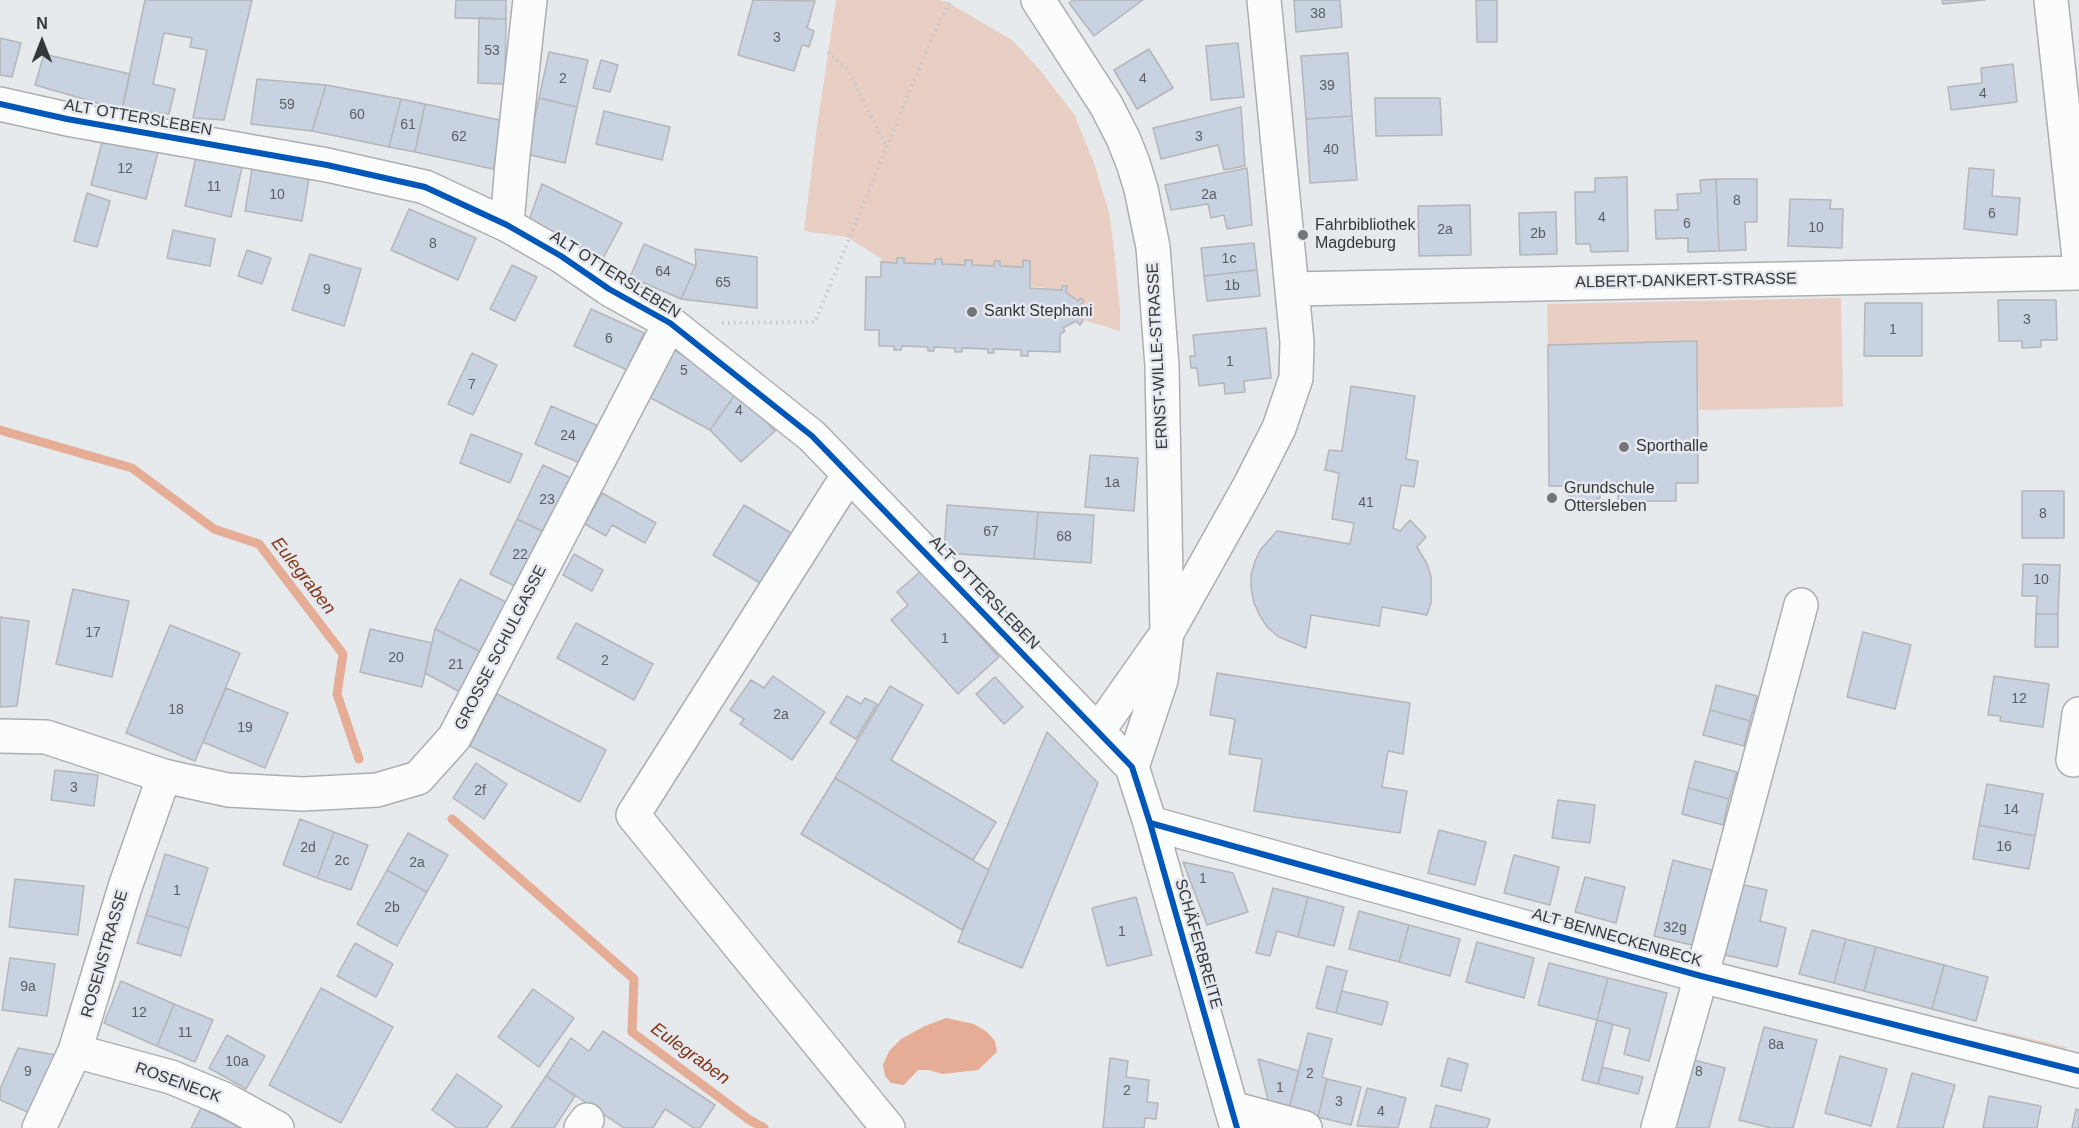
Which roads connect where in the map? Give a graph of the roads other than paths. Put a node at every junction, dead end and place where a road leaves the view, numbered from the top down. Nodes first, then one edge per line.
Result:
1 (530, 0) edge
2 (1038, 0) edge
3 (1264, 0) edge
4 (2051, 0) edge
5 (0, 104) edge
6 (507, 225) junction
7 (2079, 258) edge
8 (2079, 273) edge
9 (1292, 289) junction
10 (670, 323) junction
11 (849, 474) junction
12 (1801, 605) dead end
13 (1167, 633) junction
14 (2079, 714) edge
15 (1098, 730) junction
16 (0, 736) edge
17 (2073, 760) dead end
18 (1132, 767) junction
19 (164, 776) junction
20 (1150, 823) junction
21 (1701, 976) junction
22 (75, 1051) junction
23 (2079, 1071) edge
24 (1234, 1118) edge
25 (39, 1128) edge
26 (277, 1128) edge
27 (888, 1128) edge
28 (1305, 1128) edge
29 (1658, 1128) edge

1 - 6 street
2 - 13 street, ERNST-WILLE-STRASSE
3 - 9 street
4 - 7 street
5 - 6 street, ALT OTTERSLEBEN
6 - 10 street, ALT OTTERSLEBEN
8 - 9 street, ALBERT-DANKERT-STRASSE
9 - 13 street
10 - 11 street, ALT OTTERSLEBEN
10 - 19 street, GROSSE SCHULGASSE
11 - 15 street, ALT OTTERSLEBEN
11 - 27 street
12 - 21 street
13 - 15 street
13 - 18 street
14 - 17 street
15 - 18 street, ALT OTTERSLEBEN
16 - 19 street, GROSSE SCHULGASSE
18 - 20 street, SCHÄFERBREITE
19 - 22 street, ROSENSTRASSE
20 - 21 street, ALT BENNECKENBECK
20 - 24 street, SCHÄFERBREITE
21 - 23 street, ALT BENNECKENBECK
21 - 29 street
22 - 25 street, ROSENSTRASSE
22 - 26 street, ROSENECK
24 - 28 street

